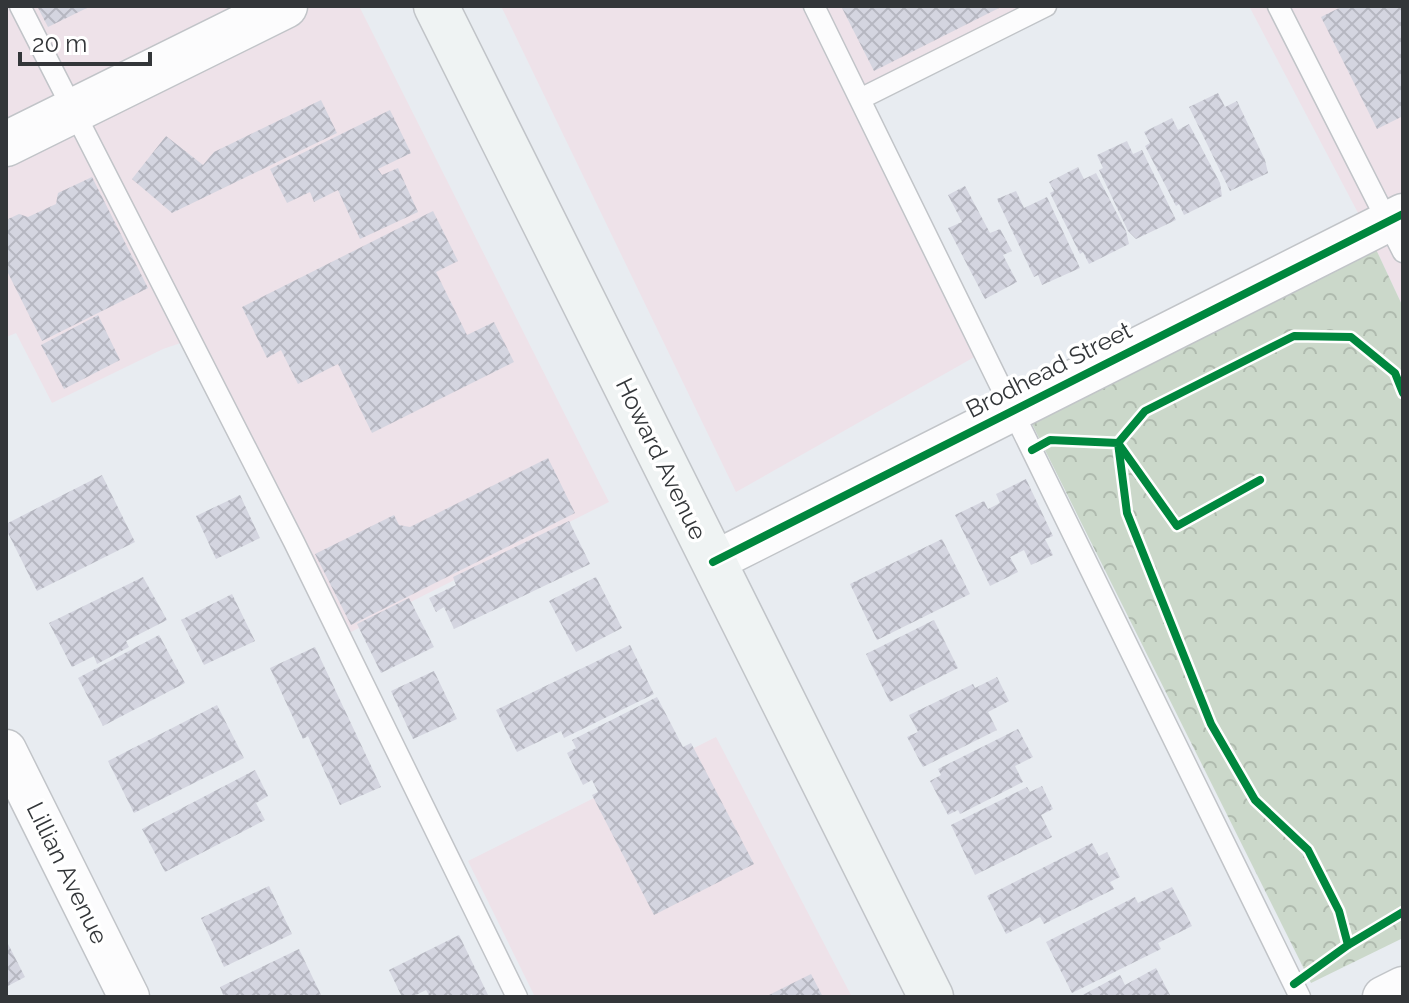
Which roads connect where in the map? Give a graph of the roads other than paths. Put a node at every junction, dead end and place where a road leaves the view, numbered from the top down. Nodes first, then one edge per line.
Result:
1 (20, 6) edge
2 (285, 6) edge
3 (436, 6) edge
4 (814, 6) edge
5 (1046, 6) edge
6 (1278, 6) edge
7 (860, 99) junction
8 (73, 111) junction
9 (6, 144) edge
10 (1398, 229) edge
11 (1012, 411) junction
12 (713, 562) junction
13 (6, 750) edge
14 (1403, 987) edge
15 (129, 997) edge
16 (517, 997) edge
17 (931, 997) edge
18 (1300, 997) edge
19 (1383, 997) edge

1 - 8 lane
2 - 8 street
3 - 12 main road, Howard Avenue
4 - 7 lane
5 - 7 lane
6 - 10 lane
7 - 11 lane
8 - 9 street
8 - 16 lane
10 - 11 street, Brodhead Street
11 - 12 street, Brodhead Street
11 - 18 lane
12 - 17 main road, Howard Avenue
13 - 15 street, Lillian Avenue
14 - 19 street

